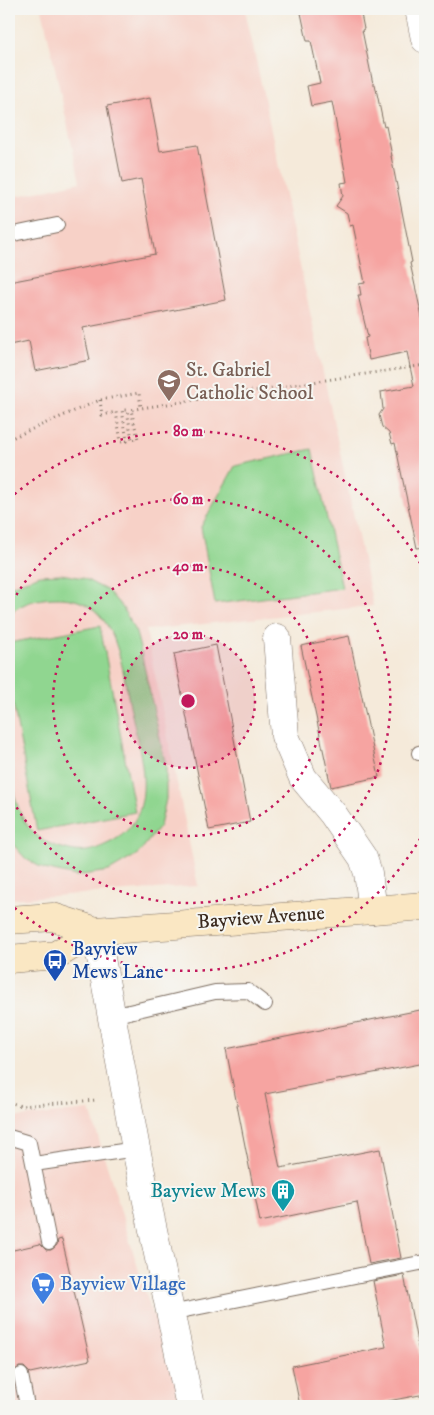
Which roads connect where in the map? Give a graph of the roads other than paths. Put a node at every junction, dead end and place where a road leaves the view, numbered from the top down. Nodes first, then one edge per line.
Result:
1 (419, 9) edge
2 (425, 39) edge
3 (57, 225) dead end
4 (9, 235) edge
5 (277, 638) dead end
6 (425, 906) edge
7 (373, 910) junction
8 (9, 920) edge
9 (96, 931) junction
10 (9, 959) edge
11 (265, 1004) dead end
12 (112, 1016) junction
13 (9, 1137) edge
14 (136, 1149) junction
15 (34, 1164) junction
16 (48, 1242) dead end
17 (425, 1262) edge
18 (170, 1313) junction
19 (21, 1375) dead end
20 (27, 1406) edge
21 (190, 1406) edge

1 - 2 street
3 - 4 lane
5 - 7 street
6 - 7 main road, Bayview Avenue
7 - 9 main road, Bayview Avenue
8 - 9 main road, Bayview Avenue
9 - 10 main road, Bayview Avenue
9 - 12 street
11 - 12 lane
12 - 14 street
13 - 15 lane
14 - 15 lane
14 - 18 street
15 - 16 lane
17 - 18 lane
18 - 21 street
19 - 20 lane

